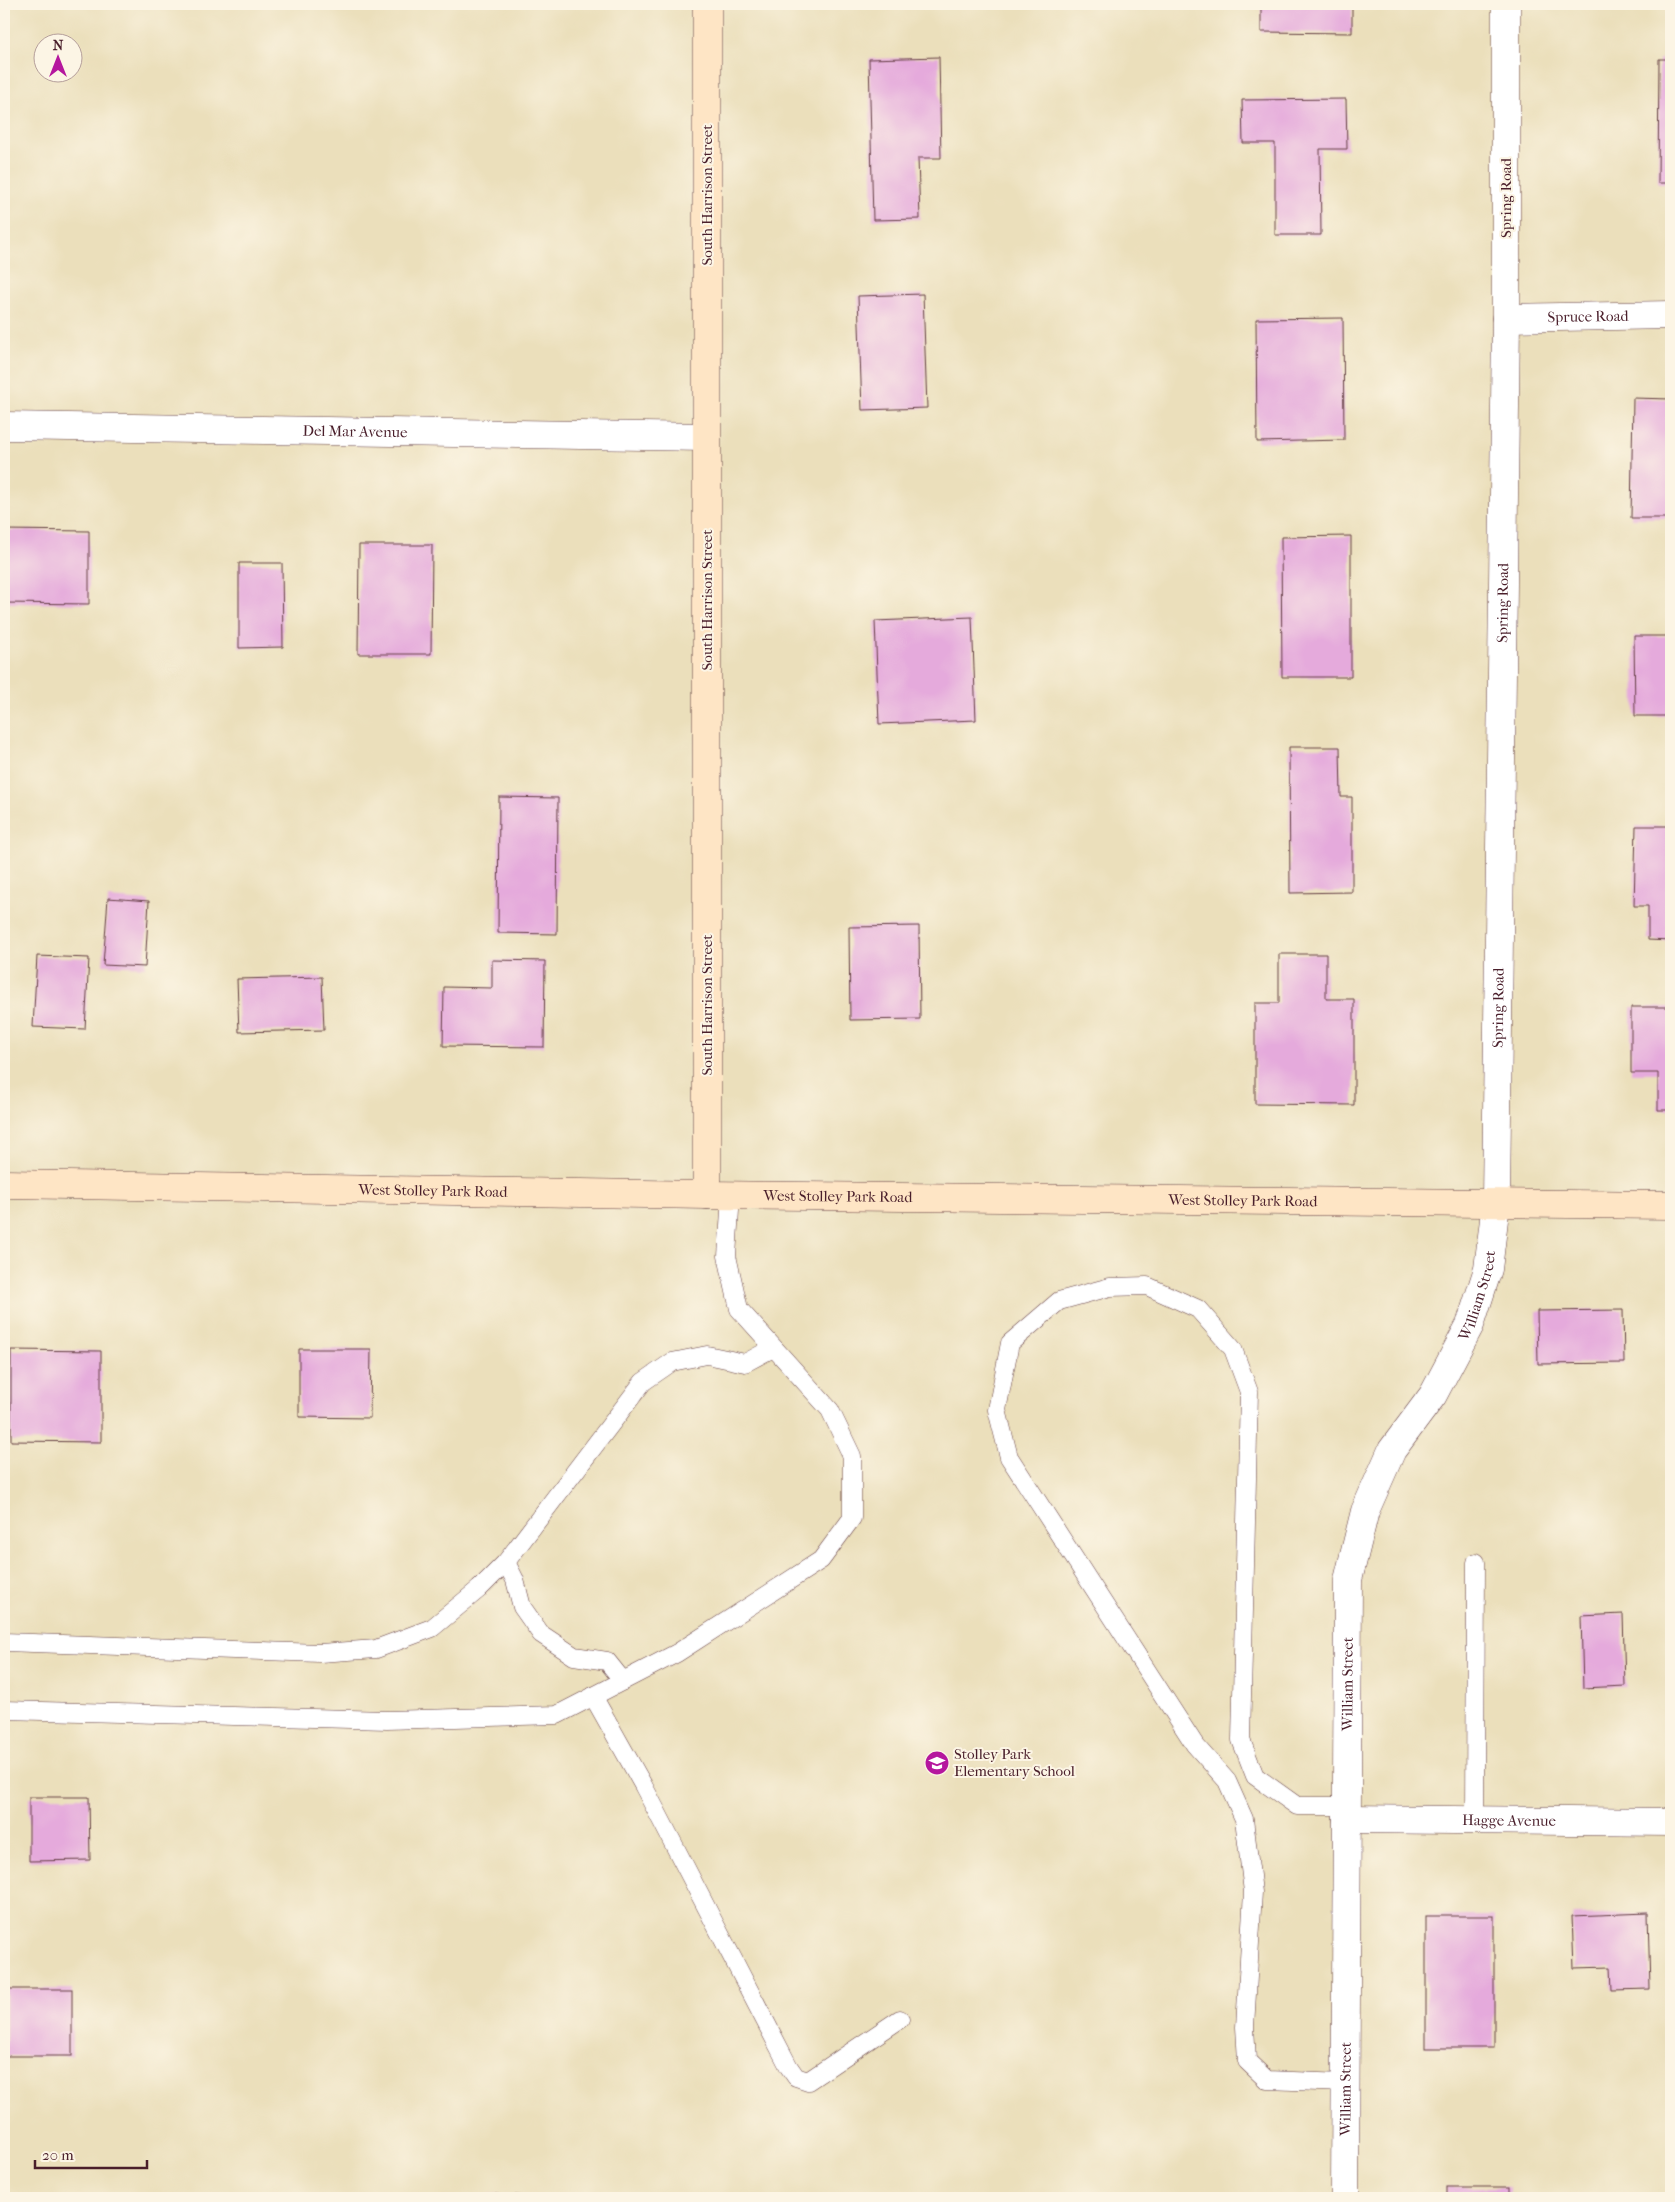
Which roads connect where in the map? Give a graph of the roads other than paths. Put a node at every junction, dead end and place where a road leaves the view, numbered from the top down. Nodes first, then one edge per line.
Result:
1 (707, 4) edge
2 (1506, 4) edge
3 (1671, 315) edge
4 (1506, 318) junction
5 (4, 426) edge
6 (706, 437) junction
7 (4, 1184) edge
8 (719, 1195) junction
9 (1496, 1203) junction
10 (1671, 1205) edge
11 (773, 1348) junction
12 (506, 1562) junction
13 (1476, 1562) dead end
14 (4, 1642) edge
15 (623, 1681) junction
16 (593, 1696) junction
17 (4, 1710) edge
18 (1347, 1813) junction
19 (1475, 1820) junction
20 (1671, 1822) edge
21 (900, 2019) dead end
22 (1345, 2083) junction
23 (1345, 2198) edge

1 - 6 main road, South Harrison Street
2 - 4 street, Spring Road
3 - 4 street, Spruce Road
4 - 9 street, Spring Road
5 - 6 street, Del Mar Avenue
6 - 8 main road, South Harrison Street
7 - 8 main road, West Stolley Park Road
8 - 9 main road, West Stolley Park Road
8 - 11 lane
9 - 10 main road, West Stolley Park Road
9 - 18 street, William Street
11 - 12 lane
11 - 15 lane
12 - 14 lane
12 - 15 lane
13 - 19 lane
15 - 16 lane
16 - 17 lane
16 - 21 lane
18 - 19 street, Hagge Avenue
18 - 22 street, William Street
18 - 22 lane
19 - 20 street, Hagge Avenue
22 - 23 street, William Street

